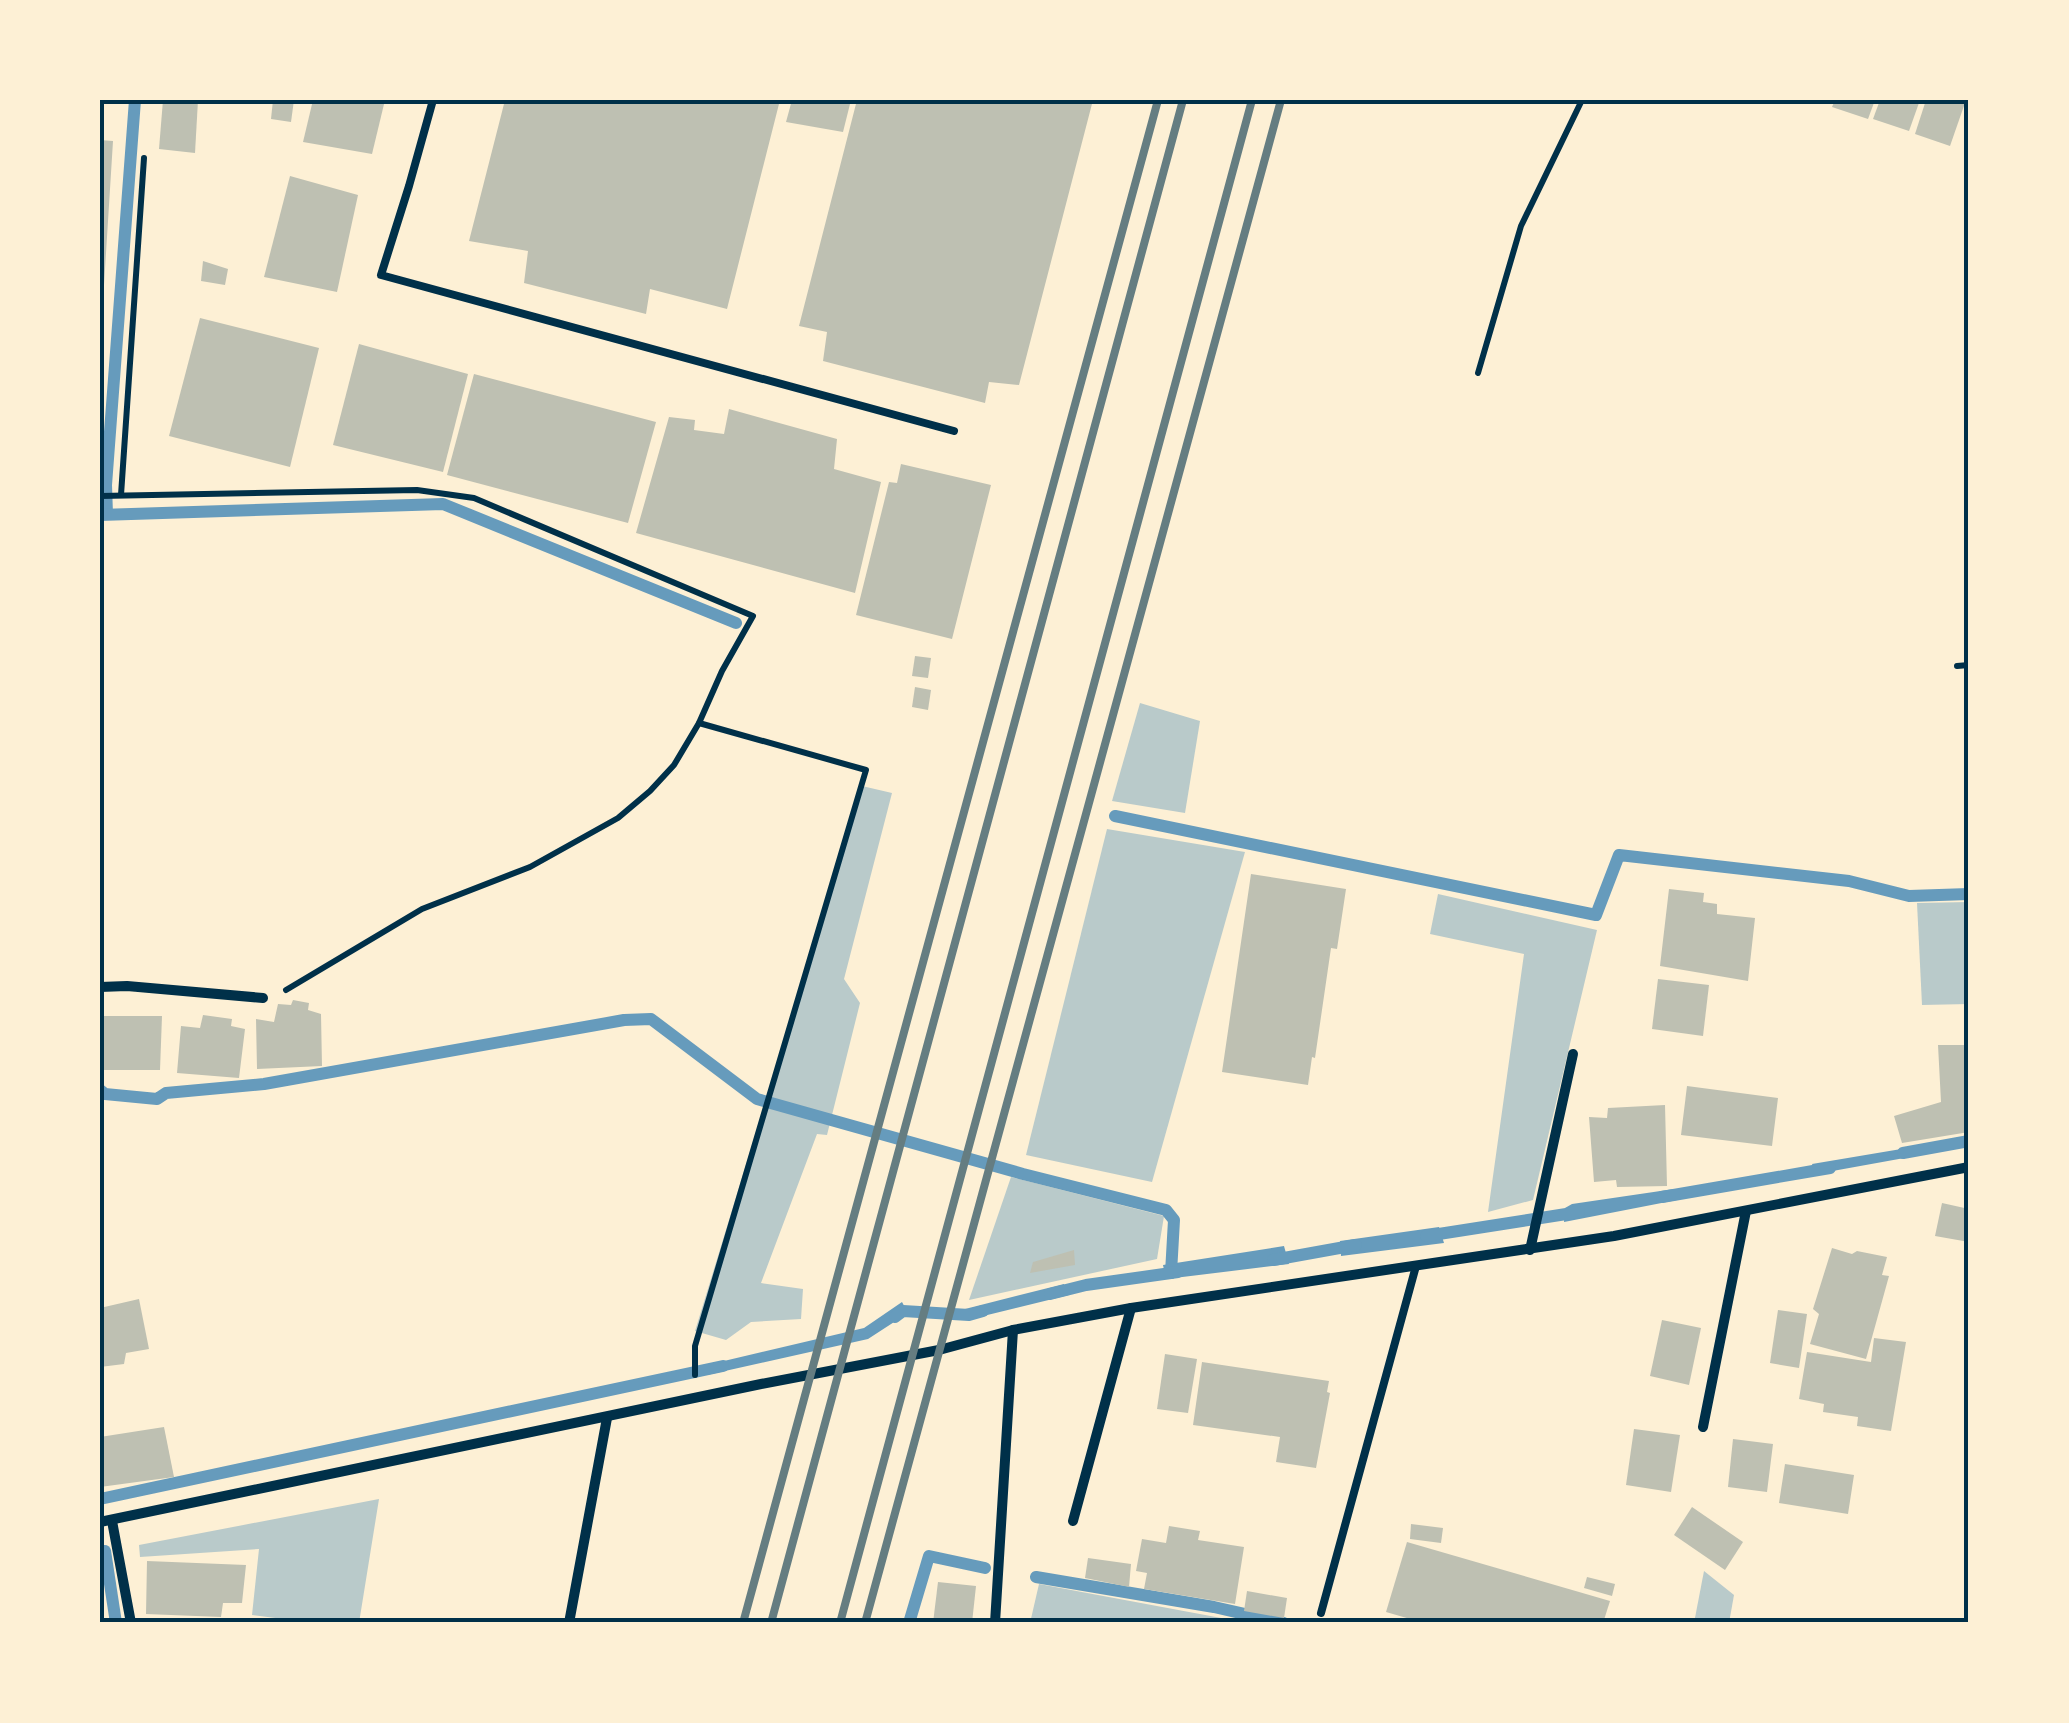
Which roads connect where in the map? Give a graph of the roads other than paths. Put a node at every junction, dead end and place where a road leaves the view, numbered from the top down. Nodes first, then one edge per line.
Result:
1 (434, 100) edge
2 (954, 431) dead end
3 (100, 987) edge
4 (263, 998) road end
5 (1573, 1054) dead end
6 (1969, 1168) edge
7 (1746, 1211) junction
8 (1530, 1250) junction
9 (1416, 1266) junction
10 (1131, 1308) junction
11 (1013, 1330) junction
12 (607, 1418) junction
13 (1703, 1426) dead end
14 (106, 1521) edge
15 (1073, 1521) dead end
16 (1320, 1613) dead end
17 (131, 1623) edge
18 (570, 1623) edge
19 (995, 1623) edge

1 - 2 lane
3 - 4 street
5 - 8 street
6 - 7 street
7 - 8 street
7 - 13 street
8 - 9 street
9 - 10 street
9 - 16 lane
10 - 11 street
10 - 15 street
11 - 12 street
11 - 19 street
12 - 14 street
12 - 18 street
14 - 17 street

